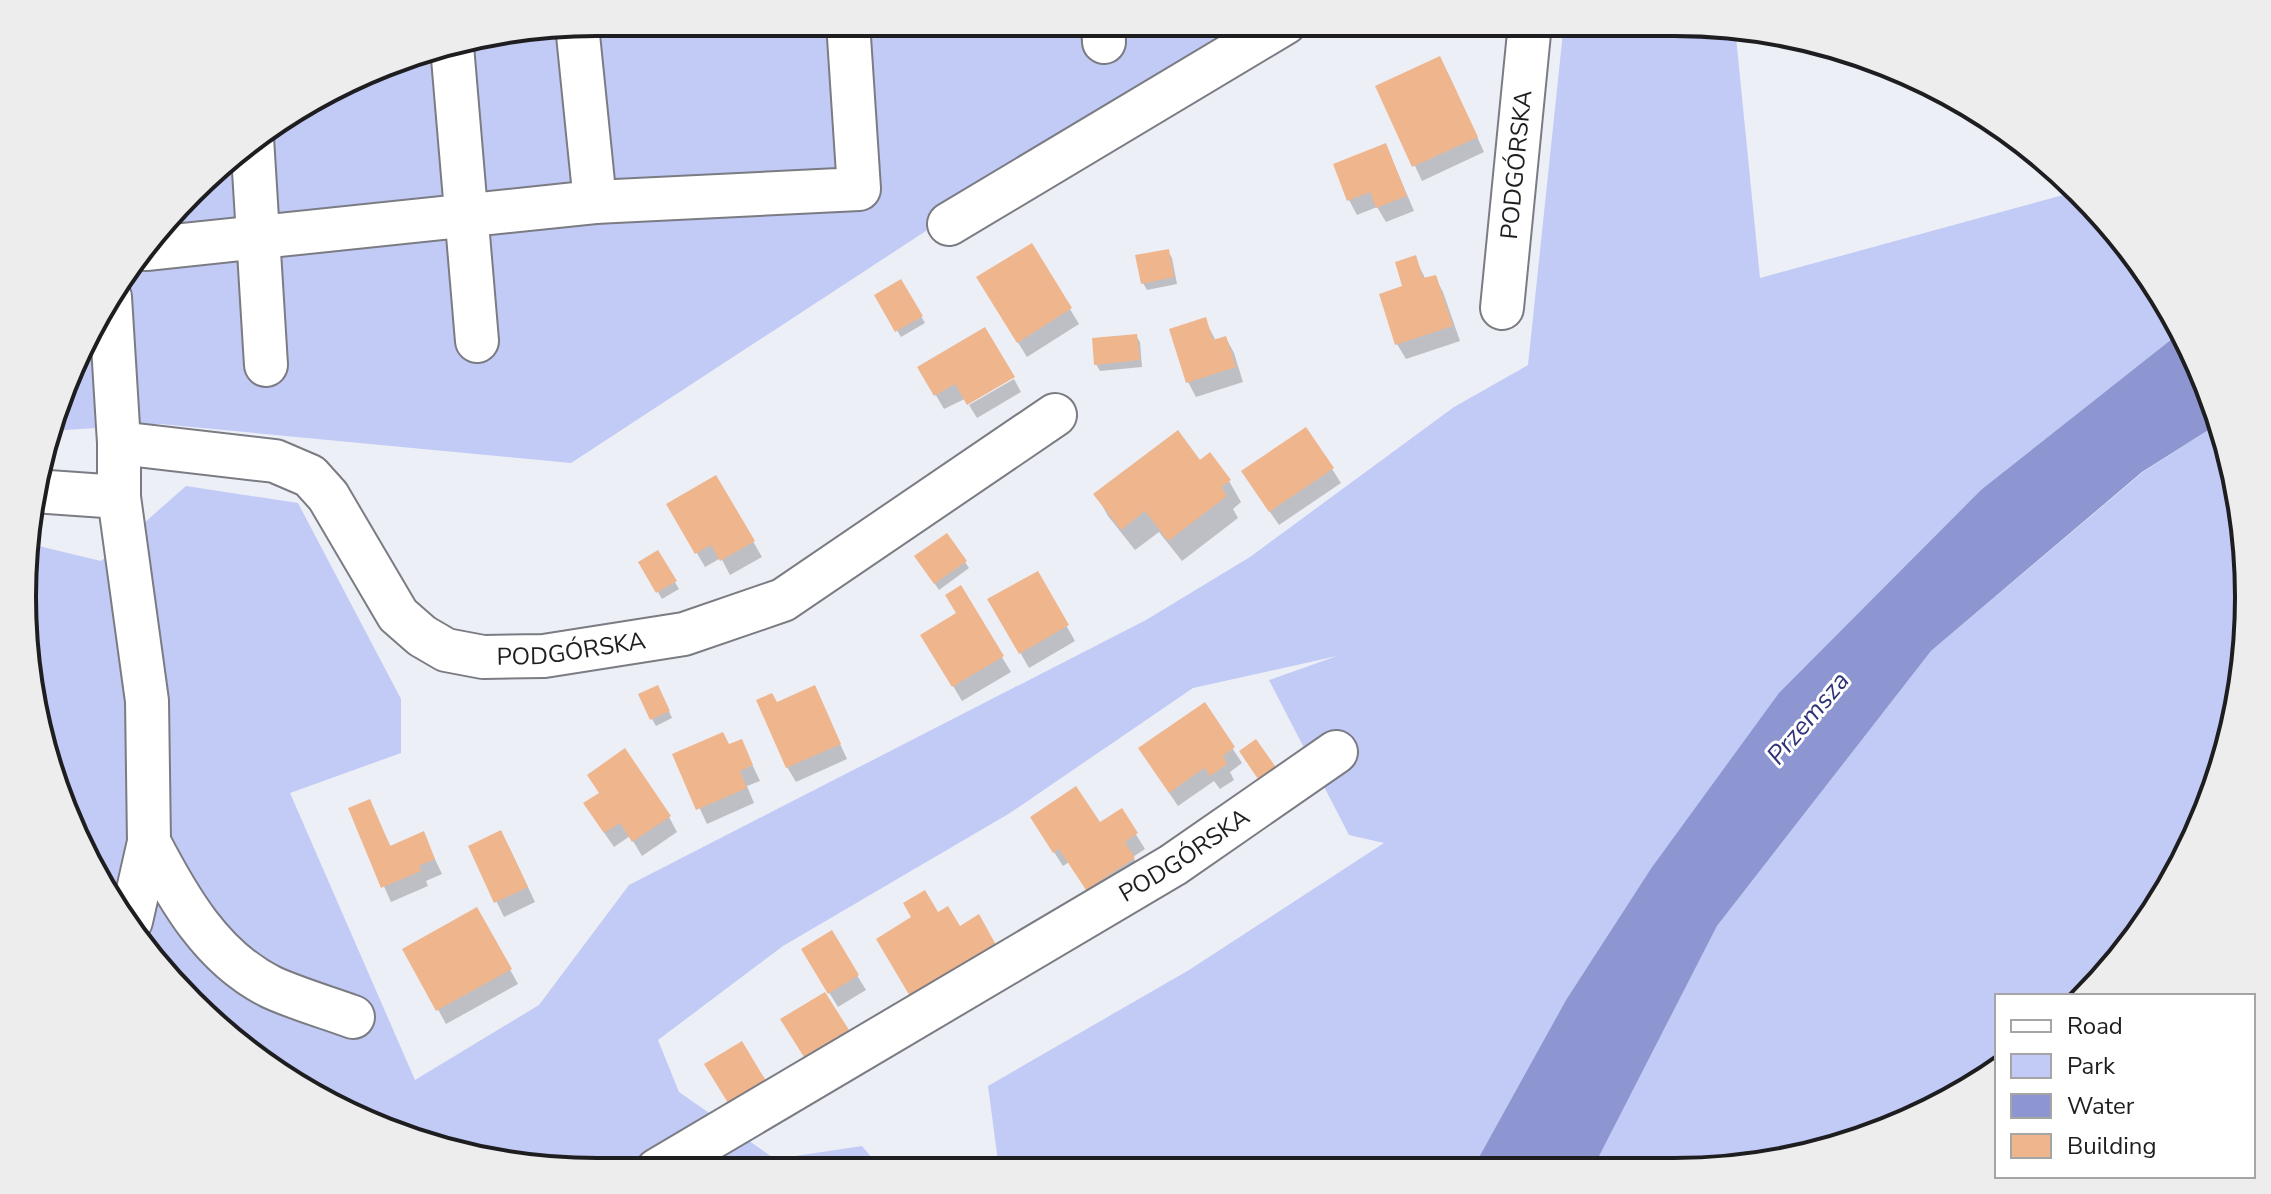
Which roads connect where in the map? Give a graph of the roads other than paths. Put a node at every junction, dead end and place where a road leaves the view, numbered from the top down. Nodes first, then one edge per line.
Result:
1 (849, 36) edge
2 (1263, 36) edge
3 (1529, 36) edge
4 (578, 37) edge
5 (453, 55) edge
6 (253, 154) edge
7 (595, 202) junction
8 (467, 215) junction
9 (949, 224) dead end
10 (259, 237) junction
11 (158, 248) edge
12 (1502, 308) dead end
13 (109, 320) edge
14 (477, 341) dead end
15 (266, 365) dead end
16 (1055, 415) dead end
17 (119, 443) junction
18 (46, 492) edge
19 (119, 497) junction
20 (1336, 752) dead end
21 (149, 842) junction
22 (133, 912) edge
23 (353, 1017) dead end
24 (677, 1158) edge

1 - 7 street
2 - 9 street
3 - 12 street, PODGÓRSKA
4 - 7 street
5 - 8 street
6 - 10 street
7 - 8 street
8 - 10 street
8 - 14 street
10 - 11 street
10 - 15 street
13 - 17 street
16 - 17 street, PODGÓRSKA
17 - 19 street
18 - 19 street
19 - 21 street
20 - 24 street, PODGÓRSKA
21 - 22 street
21 - 23 street

